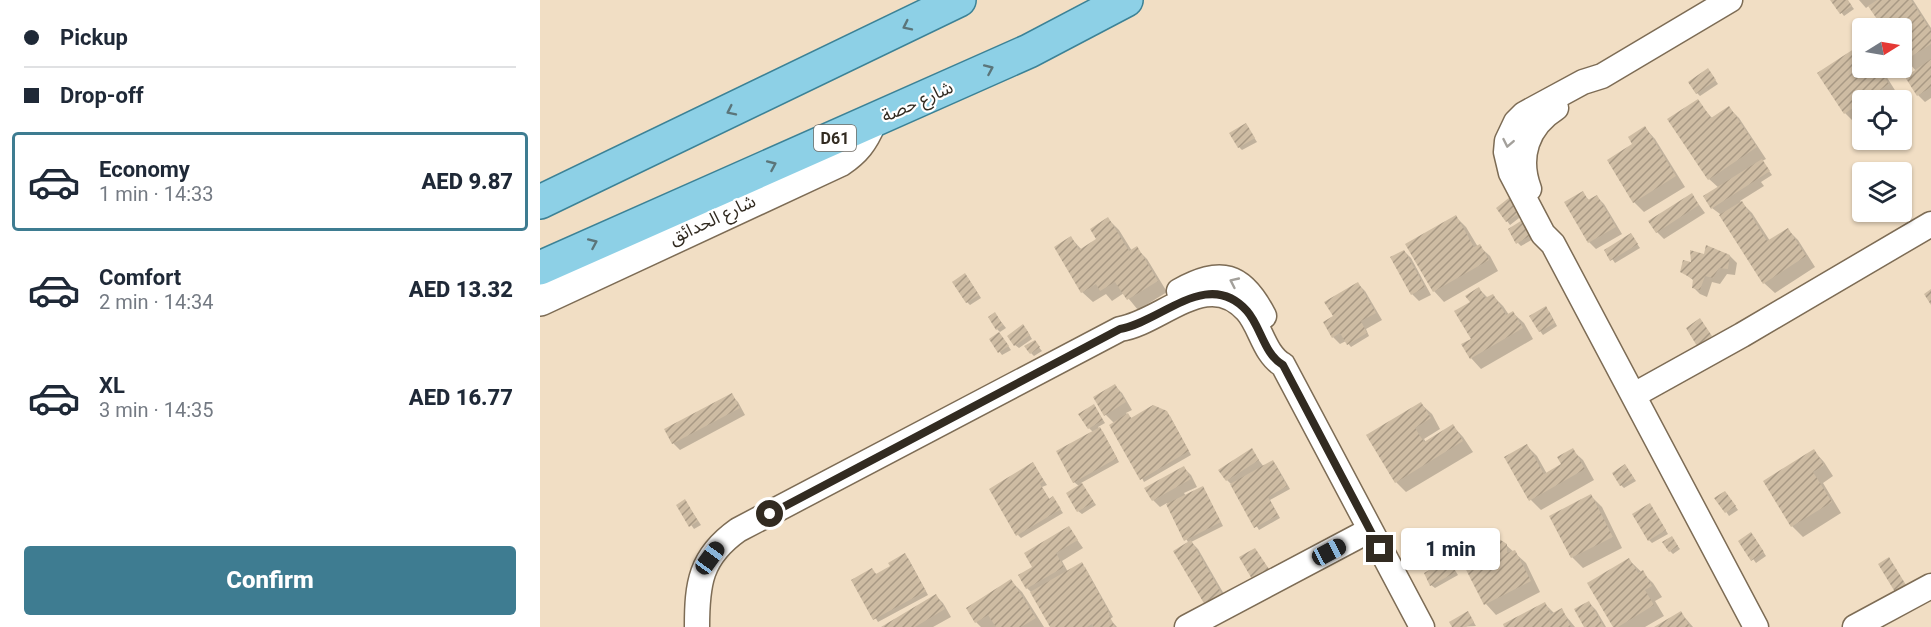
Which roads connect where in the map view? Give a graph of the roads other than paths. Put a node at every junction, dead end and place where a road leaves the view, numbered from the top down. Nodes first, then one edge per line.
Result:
1 (960, 0) edge
2 (1126, 0) edge
3 (1730, 0) edge
4 (869, 123) junction
5 (540, 202) edge
6 (1931, 224) edge
7 (540, 268) edge
8 (540, 299) edge
9 (1634, 395) junction
10 (1370, 530) junction
11 (1931, 586) edge
12 (697, 627) edge
13 (1187, 627) edge
14 (1422, 627) edge
15 (1756, 627) edge
16 (1855, 627) edge

1 -> 5 main road
4 -> 2 main road, شارع حصة / D61
3 - 9 street
7 -> 4 main road, شارع حصة / D61
4 - 8 street, شارع الحدائق
6 - 9 street
9 - 15 street
10 - 12 street
10 - 13 street
10 - 14 street
11 - 16 street

